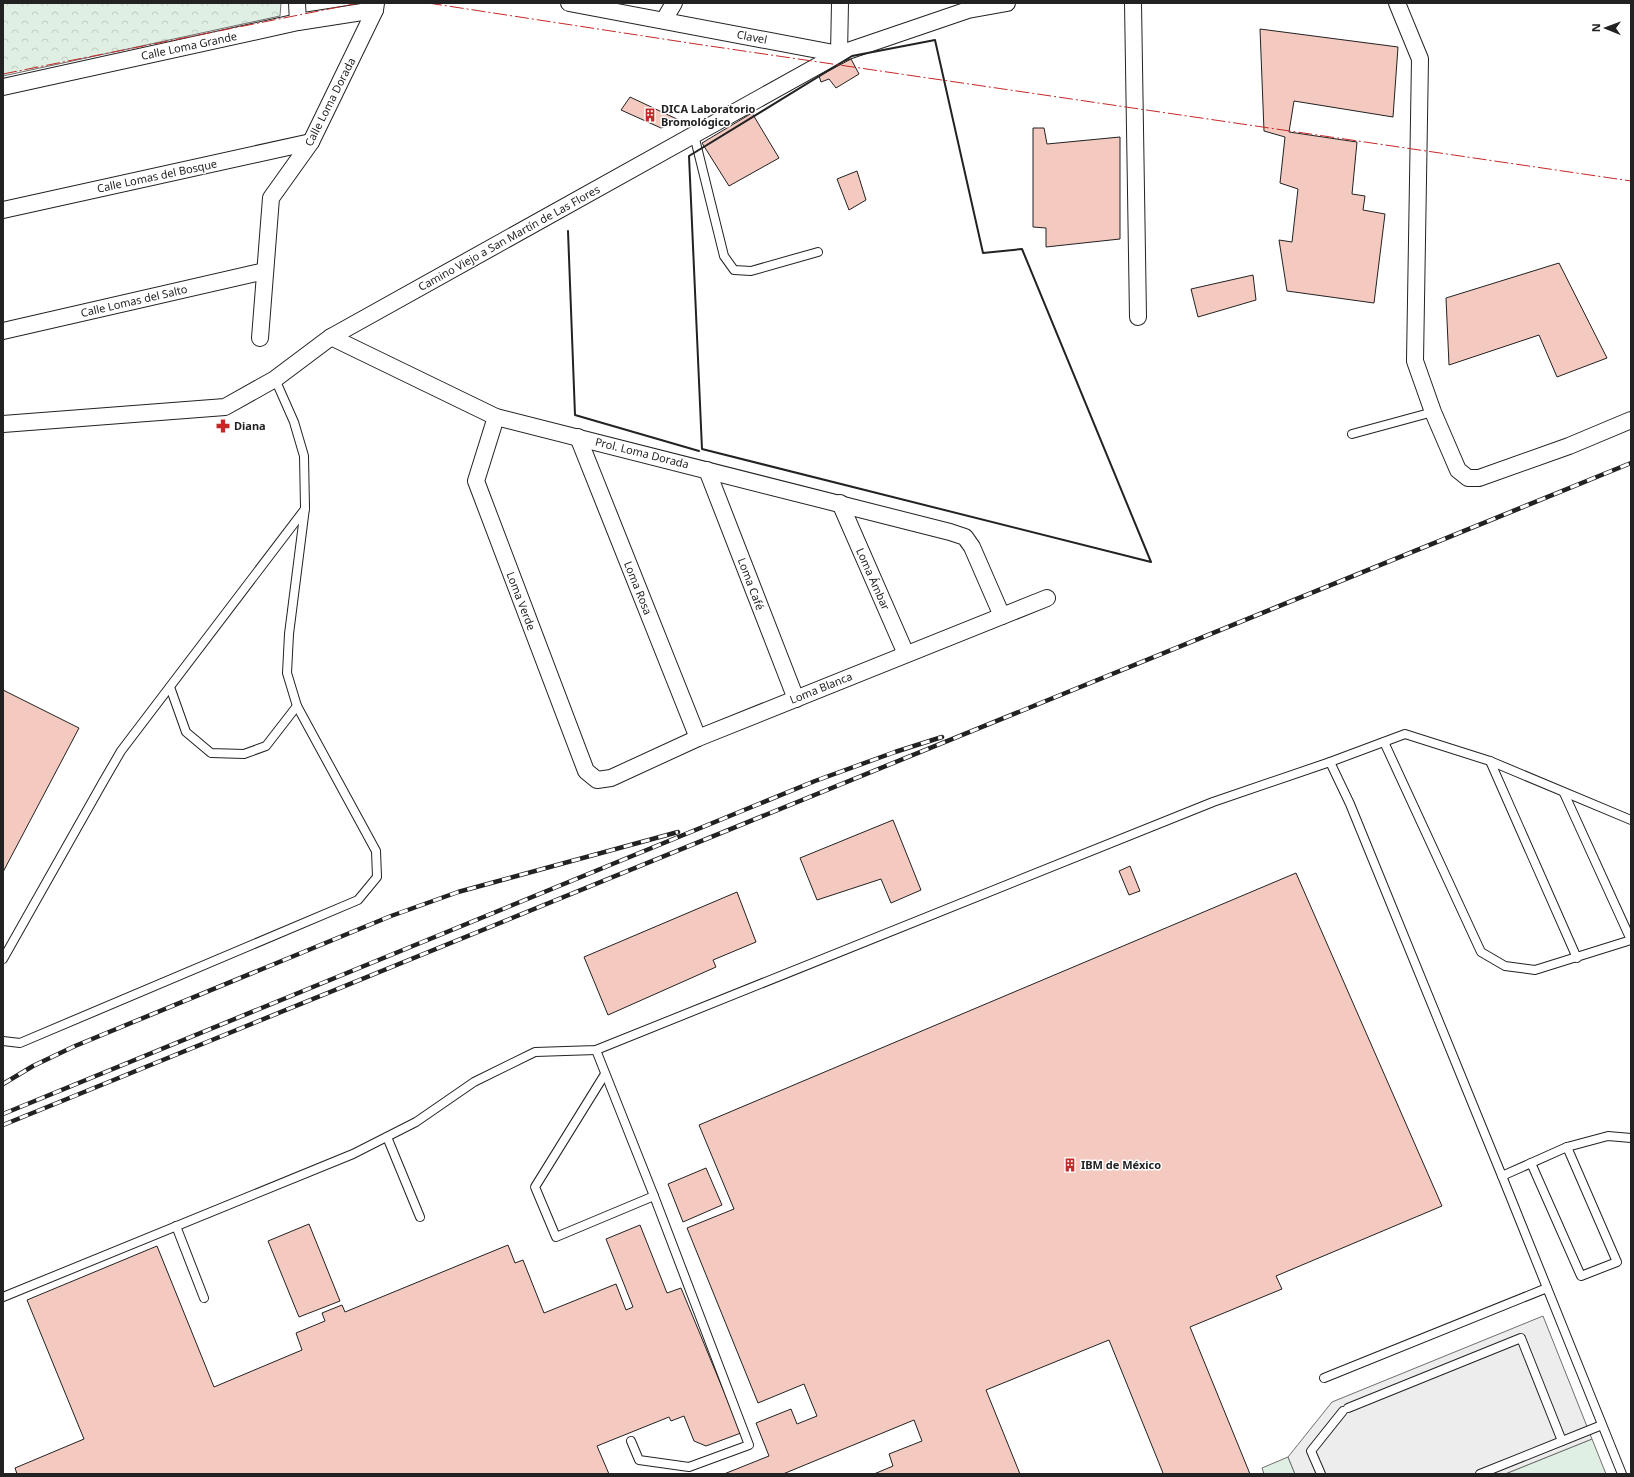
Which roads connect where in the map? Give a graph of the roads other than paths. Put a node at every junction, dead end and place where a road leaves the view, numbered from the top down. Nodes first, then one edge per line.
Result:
1 (297, 3) edge
2 (569, 3) edge
3 (674, 3) edge
4 (840, 3) edge
5 (1007, 3) edge
6 (1133, 3) edge
7 (1397, 3) edge
8 (376, 7) edge
9 (968, 7) edge
10 (664, 20) junction
11 (298, 22) junction
12 (839, 54) junction
13 (3, 87) edge
14 (694, 135) junction
15 (310, 142) junction
16 (3, 210) edge
17 (818, 252) dead end
18 (266, 271) junction
19 (1138, 317) dead end
20 (3, 331) edge
21 (331, 337) junction
22 (260, 338) dead end
23 (275, 378) junction
24 (1433, 412) junction
25 (496, 417) junction
26 (1631, 420) edge
27 (3, 424) edge
28 (1352, 434) dead end
29 (578, 437) junction
30 (707, 470) junction
31 (840, 503) junction
32 (305, 508) junction
33 (1047, 598) dead end
34 (1002, 616) junction
35 (906, 654) junction
36 (170, 687) junction
37 (796, 699) junction
38 (297, 706) junction
39 (698, 738) junction
40 (1384, 742) junction
41 (1490, 761) junction
42 (1330, 762) junction
43 (597, 780) joint
44 (1564, 793) junction
45 (1631, 820) edge
46 (1631, 940) edge
47 (1577, 958) junction
48 (3, 959) edge
49 (3, 1041) edge
50 (596, 1050) junction
51 (605, 1074) junction
52 (387, 1137) junction
53 (1631, 1138) edge
54 (1567, 1146) junction
55 (1531, 1163) junction
56 (1502, 1176) junction
57 (654, 1196) junction
58 (420, 1217) dead end
59 (176, 1226) junction
60 (1547, 1288) junction
61 (3, 1297) edge
62 (204, 1298) dead end
63 (1324, 1378) dead end
64 (1602, 1425) junction
65 (631, 1441) dead end
66 (1562, 1441) junction
67 (1321, 1474) edge
68 (1480, 1474) edge
69 (1622, 1474) edge

1 - 11 street
2 - 10 street, Clavel
3 - 10 street
4 - 12 street
5 - 9 street, Camino Viejo a San Martín de Las Flores
6 - 19 street
7 - 24 street
8 - 11 street, Calle Loma Grande
8 - 15 street, Calle Loma Dorada
9 - 12 street, Camino Viejo a San Martín de Las Flores
10 - 12 street, Clavel
11 - 13 street, Calle Loma Grande
12 - 14 street, Camino Viejo a San Martín de Las Flores
14 - 17 lane
14 - 21 street, Camino Viejo a San Martín de Las Flores
15 - 16 street, Calle Lomas del Bosque
15 - 18 street, Calle Loma Dorada
18 - 20 street, Calle Lomas del Salto
18 - 22 street, Calle Loma Dorada
21 - 23 street, Camino Viejo a San Martín de Las Flores
21 - 25 street, Prol. Loma Dorada
23 - 27 street, Camino Viejo a San Martín de Las Flores
23 - 32 lane
24 - 26 street
24 - 28 lane
25 - 29 street, Prol. Loma Dorada
25 - 43 street, Loma Verde
29 - 30 street, Prol. Loma Dorada
29 - 39 street, Loma Rosa
30 - 31 street, Prol. Loma Dorada
30 - 37 street, Loma Café
31 - 34 street, Prol. Loma Dorada
31 - 35 street, Loma Ámbar
32 - 36 lane
32 - 38 lane
33 - 34 street, Loma Blanca
34 - 35 street, Loma Blanca
35 - 37 street, Loma Blanca
36 - 38 lane
36 - 48 lane
37 - 39 street, Loma Blanca
38 - 49 lane
39 - 43 street, Loma Blanca
40 - 41 lane
40 - 42 lane
40 - 47 lane
41 - 44 lane
41 - 47 lane
42 - 50 lane
42 - 56 lane
44 - 45 lane
44 - 46 lane
46 - 47 lane
50 - 51 lane
50 - 52 lane
51 - 57 lane
51 - 57 lane
52 - 58 lane
52 - 59 lane
53 - 54 lane
54 - 55 lane
54 - 55 lane
55 - 56 lane
56 - 60 lane
57 - 65 lane
59 - 61 lane
59 - 62 lane
60 - 63 lane
60 - 64 lane
64 - 66 lane
64 - 69 lane
66 - 67 lane
66 - 68 lane

